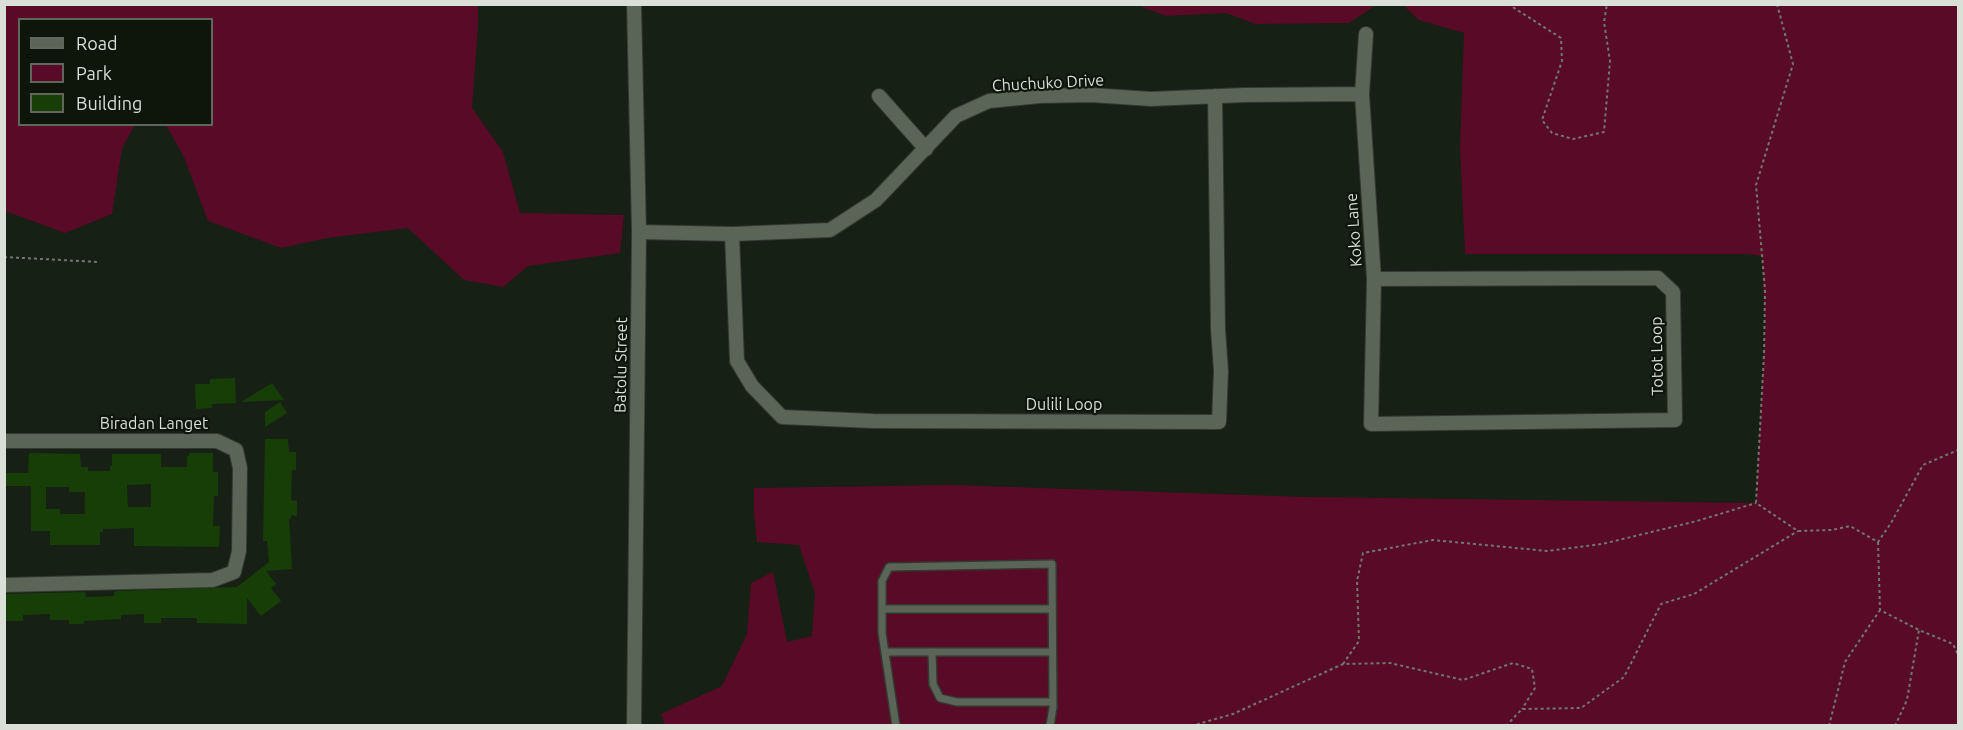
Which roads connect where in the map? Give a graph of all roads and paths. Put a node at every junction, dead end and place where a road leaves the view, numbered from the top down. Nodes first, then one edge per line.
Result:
1 (634, 4) edge
2 (1508, 4) edge
3 (1607, 4) edge
4 (1777, 4) edge
5 (1366, 34) dead end
6 (1362, 94) junction
7 (879, 96) dead end
8 (1215, 96) junction
9 (926, 149) junction
10 (639, 232) junction
11 (732, 234) junction
12 (4, 257) edge
13 (99, 261) dead end
14 (1374, 279) junction
15 (1371, 424) joint
16 (4, 441) edge
17 (1959, 450) edge
18 (1756, 503) junction
19 (1798, 531) junction
20 (1878, 542) junction
21 (4, 585) edge
22 (882, 609) junction
23 (1052, 609) junction
24 (1880, 610) junction
25 (1919, 630) junction
26 (885, 652) junction
27 (932, 652) junction
28 (1052, 652) junction
29 (1959, 655) edge
30 (1343, 664) junction
31 (1053, 702) junction
32 (1522, 709) junction
33 (634, 726) edge
34 (896, 726) edge
35 (1050, 726) edge
36 (1191, 726) edge
37 (1506, 726) edge
38 (1828, 726) edge
39 (1895, 726) edge

1 - 10 street, Batolu Street
2 - 3 path
4 - 18 path
5 - 6 street, Koko Lane
6 - 8 street, Chuchuko Drive
6 - 14 street, Koko Lane
7 - 9 street
8 - 9 street, Chuchuko Drive
8 - 11 street, Dulili Loop
9 - 11 street, Chuchuko Drive
10 - 11 street, Chuchuko Drive
10 - 33 street, Batolu Street
12 - 13 path
14 - 15 street, Koko Lane
14 - 15 street, Totot Loop
16 - 21 street, Biradan Langet
17 - 20 path
18 - 19 path
18 - 30 path
19 - 20 path
19 - 32 path
20 - 24 path
22 - 23 lane
22 - 23 lane
22 - 26 lane
23 - 28 lane
24 - 25 path
24 - 38 path
25 - 29 path
25 - 39 path
26 - 27 lane
26 - 34 lane
27 - 28 lane
27 - 31 lane
28 - 31 lane
30 - 32 path
30 - 36 path
31 - 35 lane
32 - 37 path

